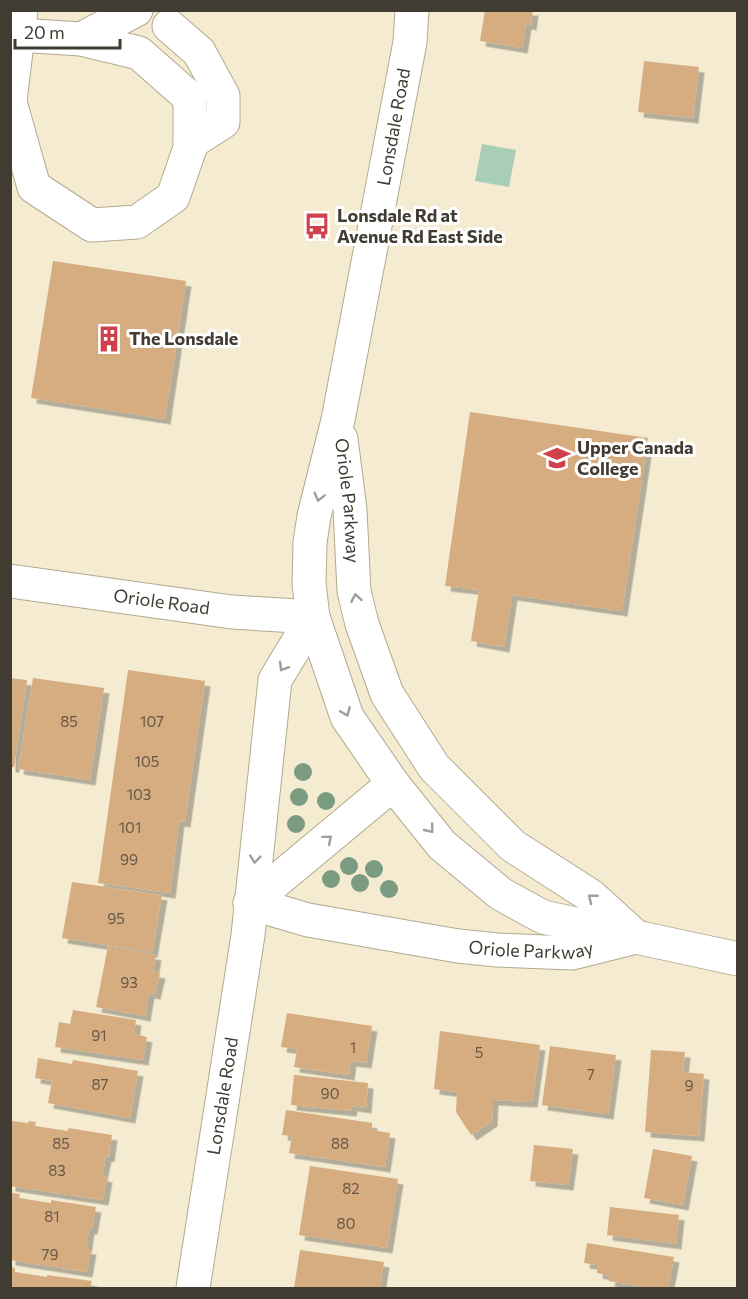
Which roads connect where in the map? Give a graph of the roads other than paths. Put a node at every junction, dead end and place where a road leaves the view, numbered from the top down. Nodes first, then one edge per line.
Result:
1 (136, 10) edge
2 (412, 10) edge
3 (177, 18) edge
4 (19, 23) edge
5 (81, 39) junction
6 (244, 90) dead end
7 (10, 102) edge
8 (190, 143) junction
9 (338, 420) junction
10 (10, 582) edge
11 (313, 617) junction
12 (387, 694) junction
13 (393, 784) junction
14 (250, 903) junction
15 (636, 937) junction
16 (738, 959) edge
17 (193, 1288) edge

1 - 5 main road
2 - 9 main road, Lonsdale Road
3 - 6 main road
3 - 8 main road
4 - 5 main road
4 - 7 main road
5 - 8 main road
7 - 8 main road
9 -> 11 main road, Oriole Parkway
12 -> 9 main road, Oriole Parkway
10 - 11 main road, Oriole Road
11 - 12 main road, Oriole Road
11 -> 13 main road, Oriole Parkway
11 -> 14 main road, Lonsdale Road
15 -> 12 main road, Oriole Parkway
14 -> 13 main road
13 -> 15 main road, Oriole Parkway
14 - 15 main road, Oriole Parkway
14 - 17 main road, Lonsdale Road
15 - 16 main road, Oriole Parkway

